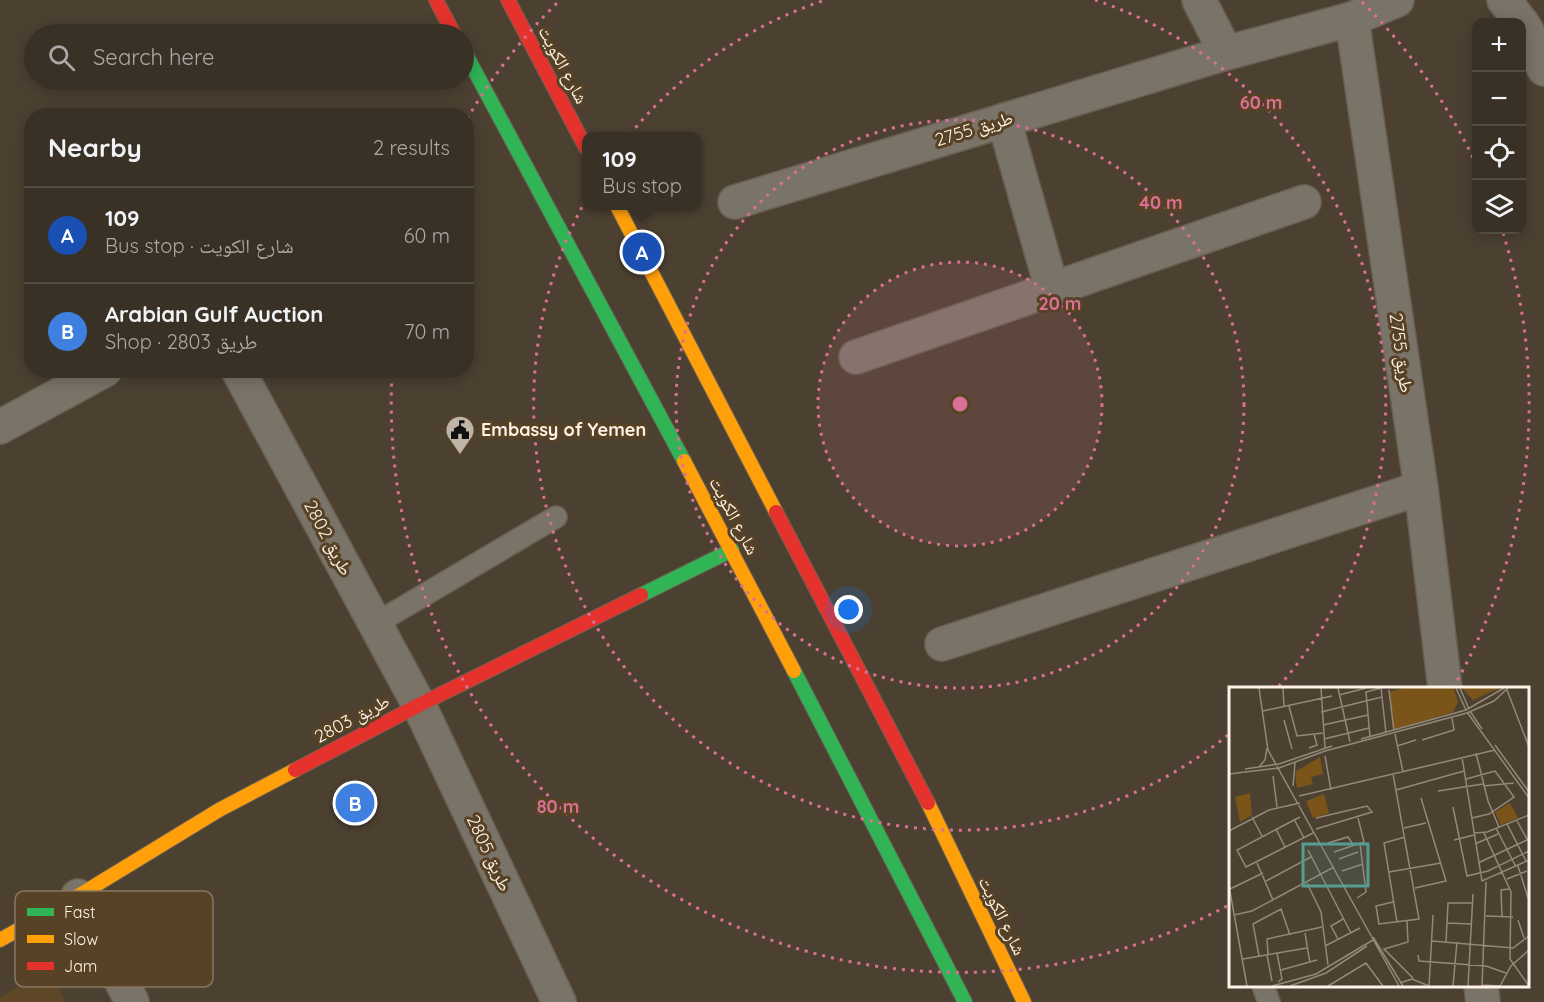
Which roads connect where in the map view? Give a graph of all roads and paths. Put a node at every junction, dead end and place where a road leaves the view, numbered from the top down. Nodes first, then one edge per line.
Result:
1 (436, 0) edge
2 (508, 0) edge
3 (1199, 0) edge
4 (1397, 0) edge
5 (1504, 0) edge
6 (1517, 18) edge
7 (1352, 19) junction
8 (449, 24) edge
9 (1526, 32) edge
10 (1226, 53) junction
11 (1544, 69) edge
12 (474, 70) edge
13 (1004, 120) junction
14 (582, 140) edge
15 (735, 201) dead end
16 (1304, 201) dead end
17 (619, 210) edge
18 (1052, 289) junction
19 (856, 357) dead end
20 (90, 378) edge
21 (242, 378) edge
22 (0, 427) edge
23 (1421, 488) junction
24 (556, 517) dead end
25 (732, 550) junction
26 (375, 624) junction
27 (942, 644) dead end
28 (1445, 687) edge
29 (418, 705) junction
30 (86, 891) edge
31 (15, 932) edge
32 (0, 940) edge
33 (124, 987) edge
34 (1263, 987) edge
35 (1481, 987) edge
36 (132, 1002) edge
37 (560, 1002) edge
38 (965, 1002) edge
39 (1024, 1002) edge
40 (1269, 1002) edge
41 (1483, 1002) edge

1 - 8 main road
2 - 14 main road, شارع الكويت
3 - 10 street
4 - 7 street, طريق 2755
5 - 6 street
7 - 10 street, طريق 2755
7 - 23 street, طريق 2755
9 - 11 street
10 - 13 street, طريق 2755
12 - 25 main road, شارع الكويت
13 - 15 street, طريق 2755
13 - 18 street
16 - 18 street
17 - 39 main road, شارع الكويت
18 - 19 street
20 - 22 street
21 - 26 street, طريق 2802
23 - 27 street
23 - 28 street, طريق 2755
24 - 26 lane
25 - 29 main road, طريق 2803
25 - 38 main road, شارع الكويت
26 - 29 street, طريق 2802
29 - 30 main road, طريق 2803
29 - 37 street, طريق 2805
31 - 32 main road, طريق 2803
33 - 36 street
34 - 40 lane
35 - 41 street

